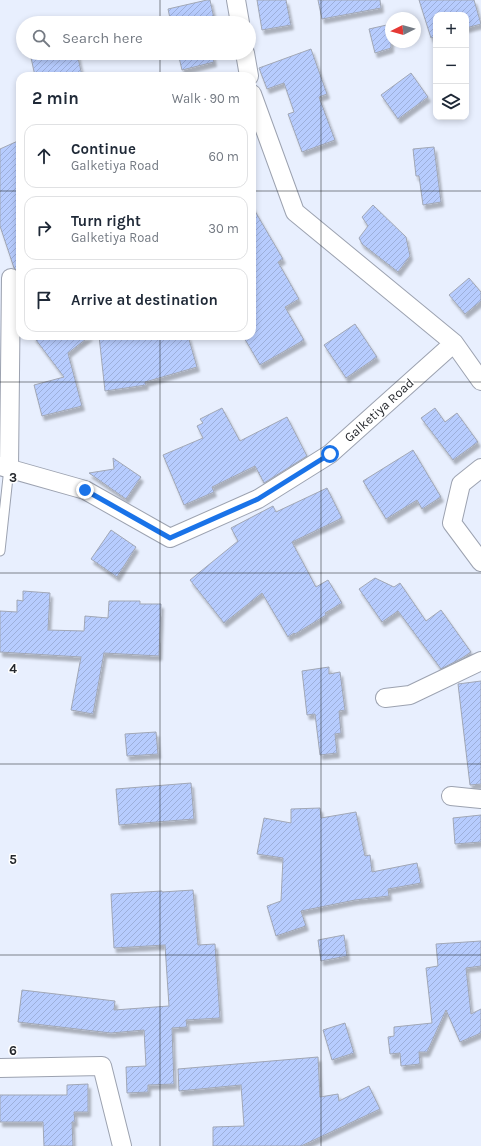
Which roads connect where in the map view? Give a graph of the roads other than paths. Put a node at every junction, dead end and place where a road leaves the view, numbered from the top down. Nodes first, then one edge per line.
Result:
1 (236, 0) edge
2 (239, 16) edge
3 (246, 60) edge
4 (248, 72) edge
5 (256, 105) edge
6 (11, 278) dead end
7 (454, 343) junction
8 (481, 381) edge
9 (4, 467) edge
10 (481, 468) edge
11 (0, 551) edge
12 (481, 562) edge
13 (481, 661) edge
14 (385, 698) dead end
15 (451, 796) dead end
16 (481, 799) edge
17 (0, 1068) edge
18 (122, 1146) edge

1 - 2 street
3 - 4 street
5 - 7 street
6 - 9 street
7 - 8 street
7 - 9 street, Galketiya Road
9 - 11 lane
10 - 12 street
13 - 14 street
15 - 16 street
17 - 18 street

